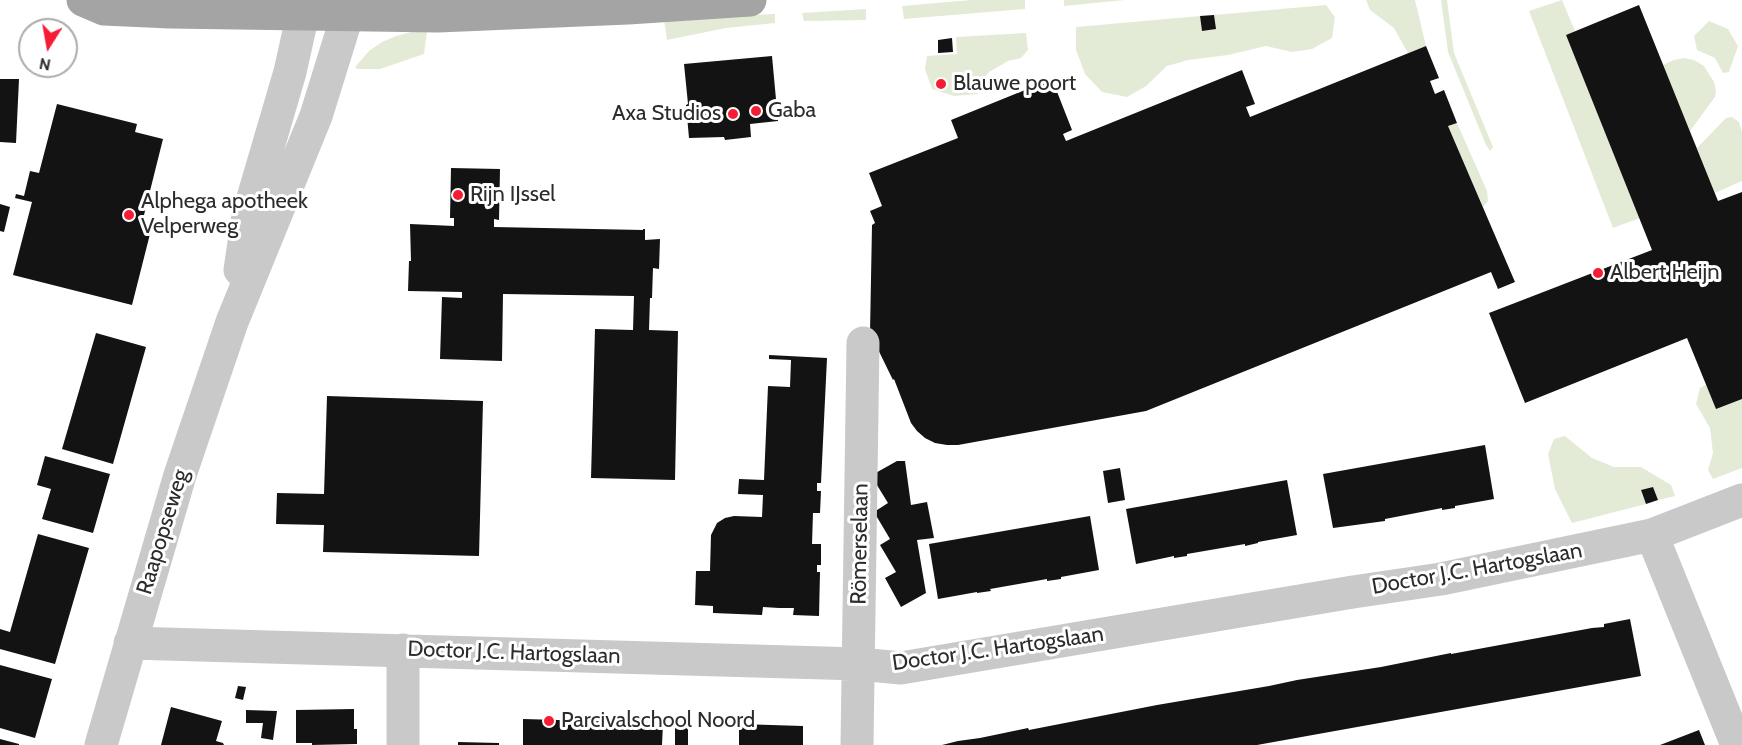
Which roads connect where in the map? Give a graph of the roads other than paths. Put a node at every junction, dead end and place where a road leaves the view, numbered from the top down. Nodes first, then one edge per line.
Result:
1 (83, 0) edge
2 (750, 0) edge
3 (305, 7) edge
4 (350, 7) edge
5 (232, 322) junction
6 (863, 343) dead end
7 (1742, 500) edge
8 (1652, 535) junction
9 (130, 643) junction
10 (403, 650) junction
11 (859, 664) junction
12 (101, 745) edge
13 (403, 745) edge
14 (857, 745) edge
15 (1737, 745) edge

1 - 3 main road
2 - 4 main road
3 - 4 main road
3 - 5 street, Raapopseweg
4 - 5 street, Raapopseweg
5 - 9 street, Raapopseweg
6 - 11 street, Römerselaan
7 - 8 street, Doctor J.C. Hartogslaan
8 - 11 street, Doctor J.C. Hartogslaan
8 - 15 street
9 - 10 street, Doctor J.C. Hartogslaan
9 - 12 street, Raapopseweg
10 - 11 street, Doctor J.C. Hartogslaan
10 - 13 street
11 - 14 street, Römerselaan

